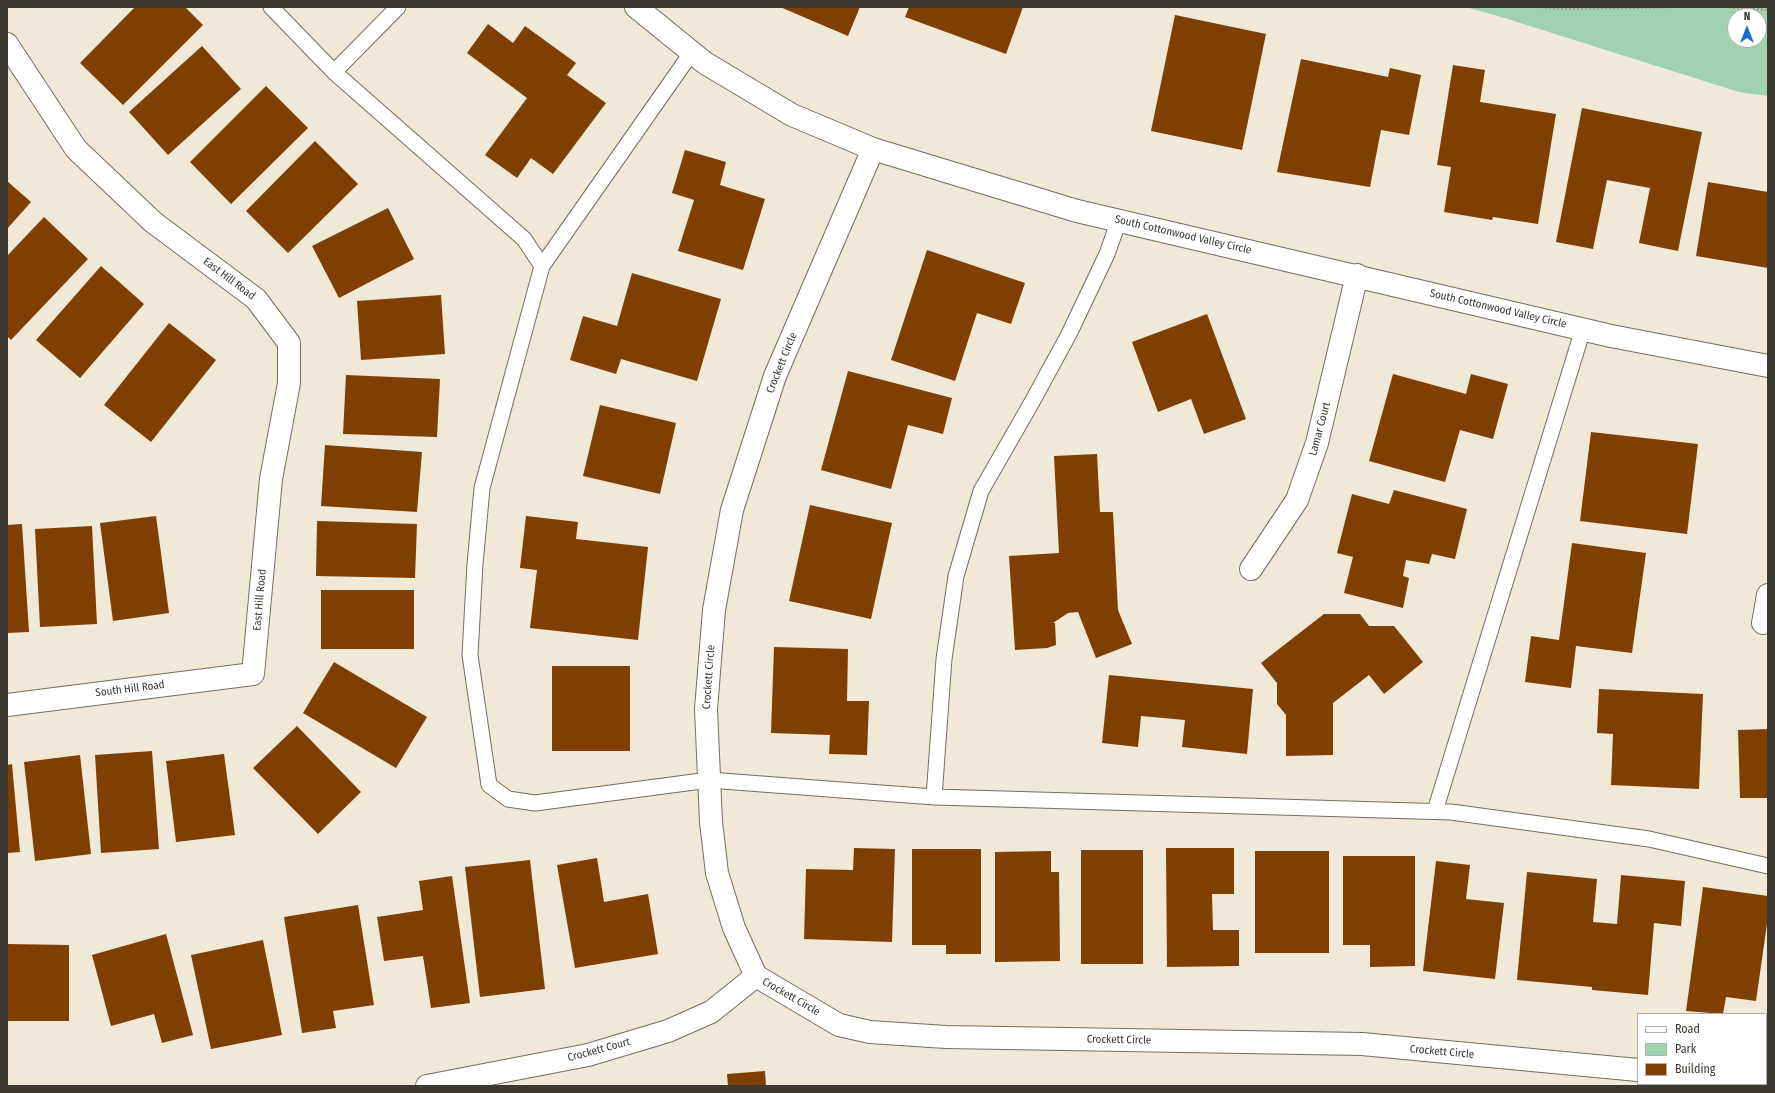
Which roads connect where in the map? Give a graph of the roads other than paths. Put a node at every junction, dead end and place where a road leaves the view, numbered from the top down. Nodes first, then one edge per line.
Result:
1 (270, 7) edge
2 (398, 7) edge
3 (636, 7) edge
4 (7, 44) edge
5 (692, 52) junction
6 (334, 72) junction
7 (873, 149) junction
8 (1119, 220) junction
9 (542, 266) junction
10 (1357, 275) junction
11 (1584, 329) junction
12 (1768, 366) edge
13 (1251, 569) dead end
14 (1768, 595) edge
15 (1763, 623) dead end
16 (253, 674) joint
17 (7, 705) edge
18 (709, 780) junction
19 (934, 797) junction
20 (1435, 811) junction
21 (1768, 866) edge
22 (756, 976) junction
23 (1637, 1070) edge
24 (427, 1086) edge

1 - 6 lane
2 - 6 lane
3 - 5 street, South Cottonwood Valley Circle
4 - 16 street, East Hill Road
5 - 7 street, South Cottonwood Valley Circle
5 - 9 lane
6 - 9 lane
7 - 8 street, South Cottonwood Valley Circle
7 - 18 street, Crockett Circle
8 - 10 street, South Cottonwood Valley Circle
8 - 19 lane
9 - 18 lane
10 - 11 street, South Cottonwood Valley Circle
10 - 13 street, Lamar Court
11 - 12 street, South Cottonwood Valley Circle
11 - 20 lane
14 - 15 street
16 - 17 street, South Hill Road
18 - 19 lane
18 - 22 street, Crockett Circle
19 - 20 lane
20 - 21 lane
22 - 23 street, Crockett Circle
22 - 24 street, Crockett Court

